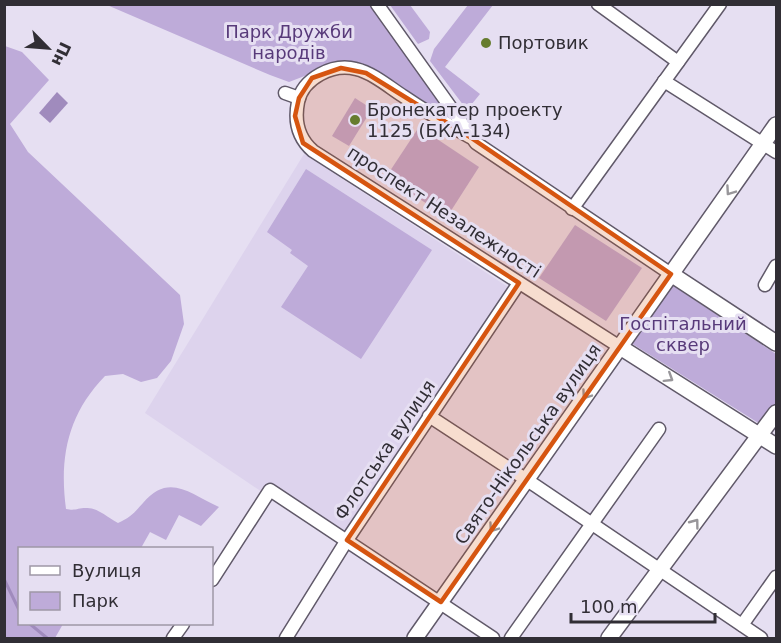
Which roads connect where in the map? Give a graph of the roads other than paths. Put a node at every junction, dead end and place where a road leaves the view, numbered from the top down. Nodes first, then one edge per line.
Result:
1 (376, 4) edge
2 (598, 4) edge
3 (720, 4) edge
4 (678, 62) junction
5 (664, 81) junction
6 (285, 93) dead end
7 (298, 98) junction
8 (777, 126) edge
9 (470, 137) junction
10 (770, 148) edge
11 (572, 209) junction
12 (777, 266) edge
13 (671, 274) junction
14 (519, 283) junction
15 (765, 285) dead end
16 (777, 343) edge
17 (620, 347) junction
18 (777, 413) edge
19 (429, 416) junction
20 (659, 429) dead end
21 (760, 435) junction
22 (777, 446) edge
23 (527, 480) junction
24 (593, 525) junction
25 (347, 540) junction
26 (660, 570) junction
27 (213, 578) edge
28 (777, 578) edge
29 (441, 602) junction
30 (182, 625) edge
31 (742, 625) junction
32 (173, 639) edge
33 (286, 639) edge
34 (415, 639) edge
35 (493, 639) edge
36 (511, 639) edge
37 (609, 639) edge
38 (761, 639) edge

1 - 9 street
2 - 4 street
3 - 4 street
4 - 5 street
5 - 10 street
5 - 11 street
6 - 7 street
7 - 9 street
7 - 14 street, проспект Незалежності
8 - 10 main road, Свято-Нікольська вулиця
9 - 11 street
10 -> 13 main road, Свято-Нікольська вулиця
11 - 13 street
12 - 15 street
13 - 16 main road
13 - 17 main road, Свято-Нікольська вулиця
14 - 17 street, проспект Незалежності
14 - 19 street, Флотська вулиця
17 -> 21 main road, проспект Незалежності
17 -> 23 main road, Свято-Нікольська вулиця
18 - 21 main road
19 - 23 street
19 - 25 street, Флотська вулиця
20 - 24 street
21 - 22 main road, проспект Незалежності
26 -> 21 main road
23 - 24 street
23 -> 29 main road, Свято-Нікольська вулиця
24 - 26 street
24 - 36 street
25 - 27 street
25 - 29 street
25 - 33 street, Флотська вулиця
26 - 31 street
26 - 37 main road
28 - 31 street
29 - 34 main road, Свято-Нікольська вулиця
29 - 35 street
30 - 32 street
31 - 38 street

